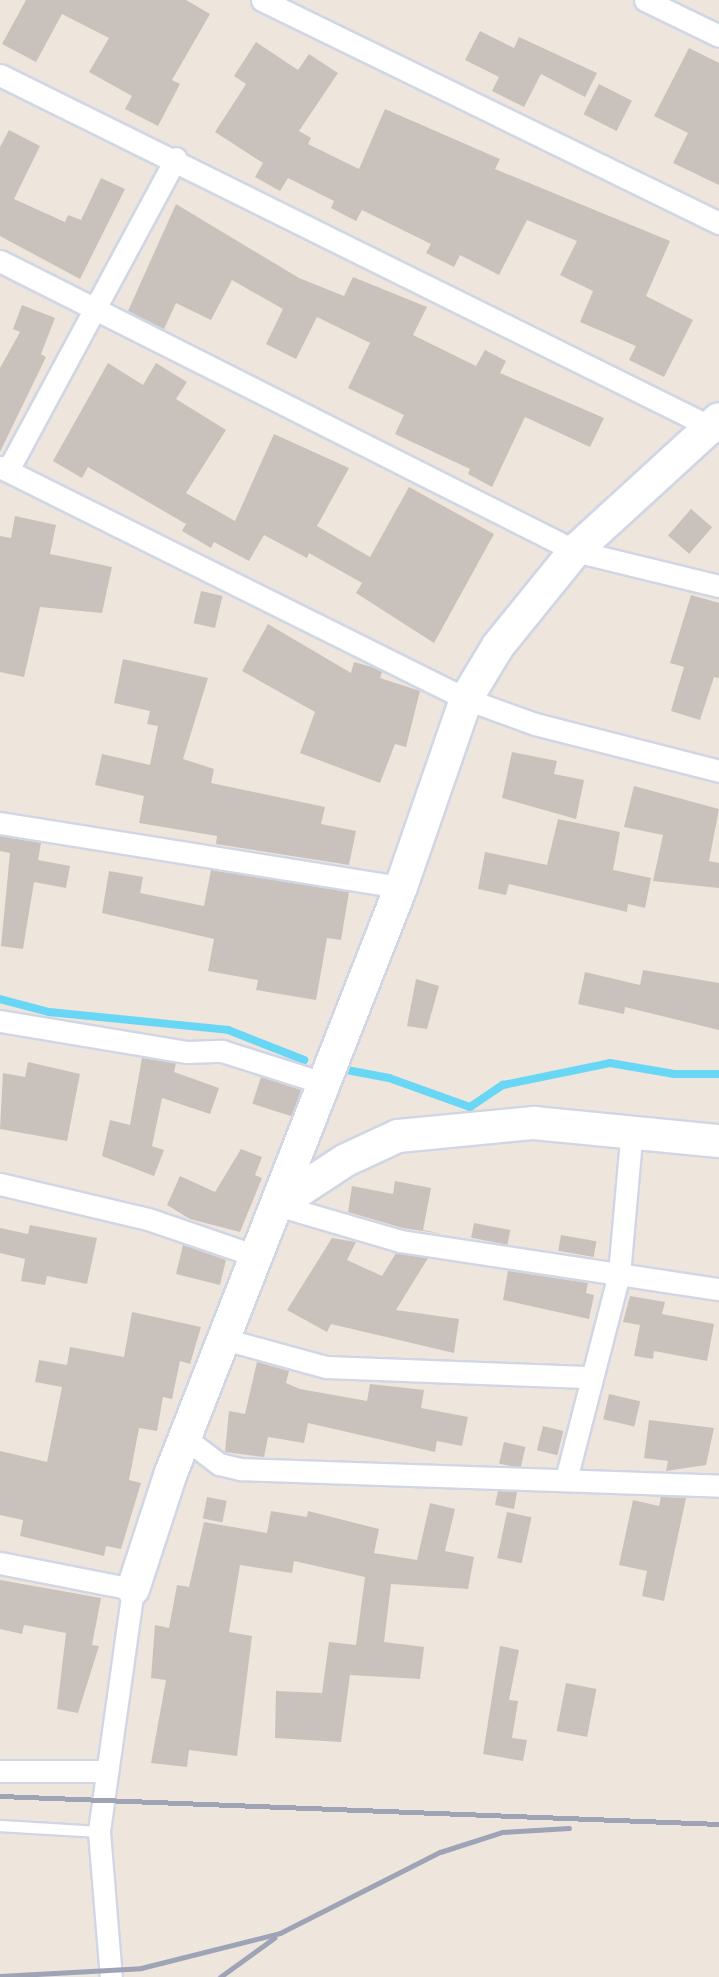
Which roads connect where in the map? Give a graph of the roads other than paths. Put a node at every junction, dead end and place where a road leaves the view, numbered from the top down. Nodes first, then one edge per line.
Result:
1 (262, 0) edge
2 (645, 0) edge
3 (719, 36) edge
4 (0, 75) edge
5 (176, 158) junction
6 (719, 223) edge
7 (0, 261) edge
8 (98, 309) junction
9 (715, 423) edge
10 (4, 469) edge
11 (575, 551) junction
12 (719, 586) edge
13 (466, 699) junction
14 (719, 771) edge
15 (0, 823) edge
16 (401, 887) junction
17 (0, 1021) edge
18 (323, 1083) junction
19 (632, 1129) junction
20 (719, 1141) edge
21 (0, 1184) edge
22 (277, 1205) junction
23 (257, 1256) junction
24 (619, 1274) junction
25 (719, 1289) edge
26 (224, 1339) junction
27 (592, 1377) junction
28 (185, 1438) junction
29 (566, 1479) junction
30 (719, 1486) edge
31 (0, 1563) edge
32 (133, 1589) junction
33 (0, 1771) edge
34 (105, 1771) junction
35 (0, 1826) edge
36 (99, 1832) junction
37 (111, 1977) edge

1 - 6 street
2 - 3 street
4 - 5 street
5 - 8 street
5 - 9 street
7 - 8 street
8 - 10 street
8 - 11 street
9 - 11 street
10 - 13 street
11 - 12 street
11 - 13 street
13 - 14 street
13 - 16 street
15 - 16 street
16 - 18 street
17 - 18 street
18 - 22 street
19 - 20 street
19 - 22 street
19 - 24 street
21 - 23 street
22 - 23 street
22 - 24 street
23 - 26 street
24 - 25 street
24 - 27 street
26 - 27 street
26 - 28 street
27 - 29 street
28 - 29 street
28 - 32 street
29 - 30 street
31 - 32 street
32 - 34 street
33 - 34 street
34 - 36 street
35 - 36 lane
36 - 37 street

